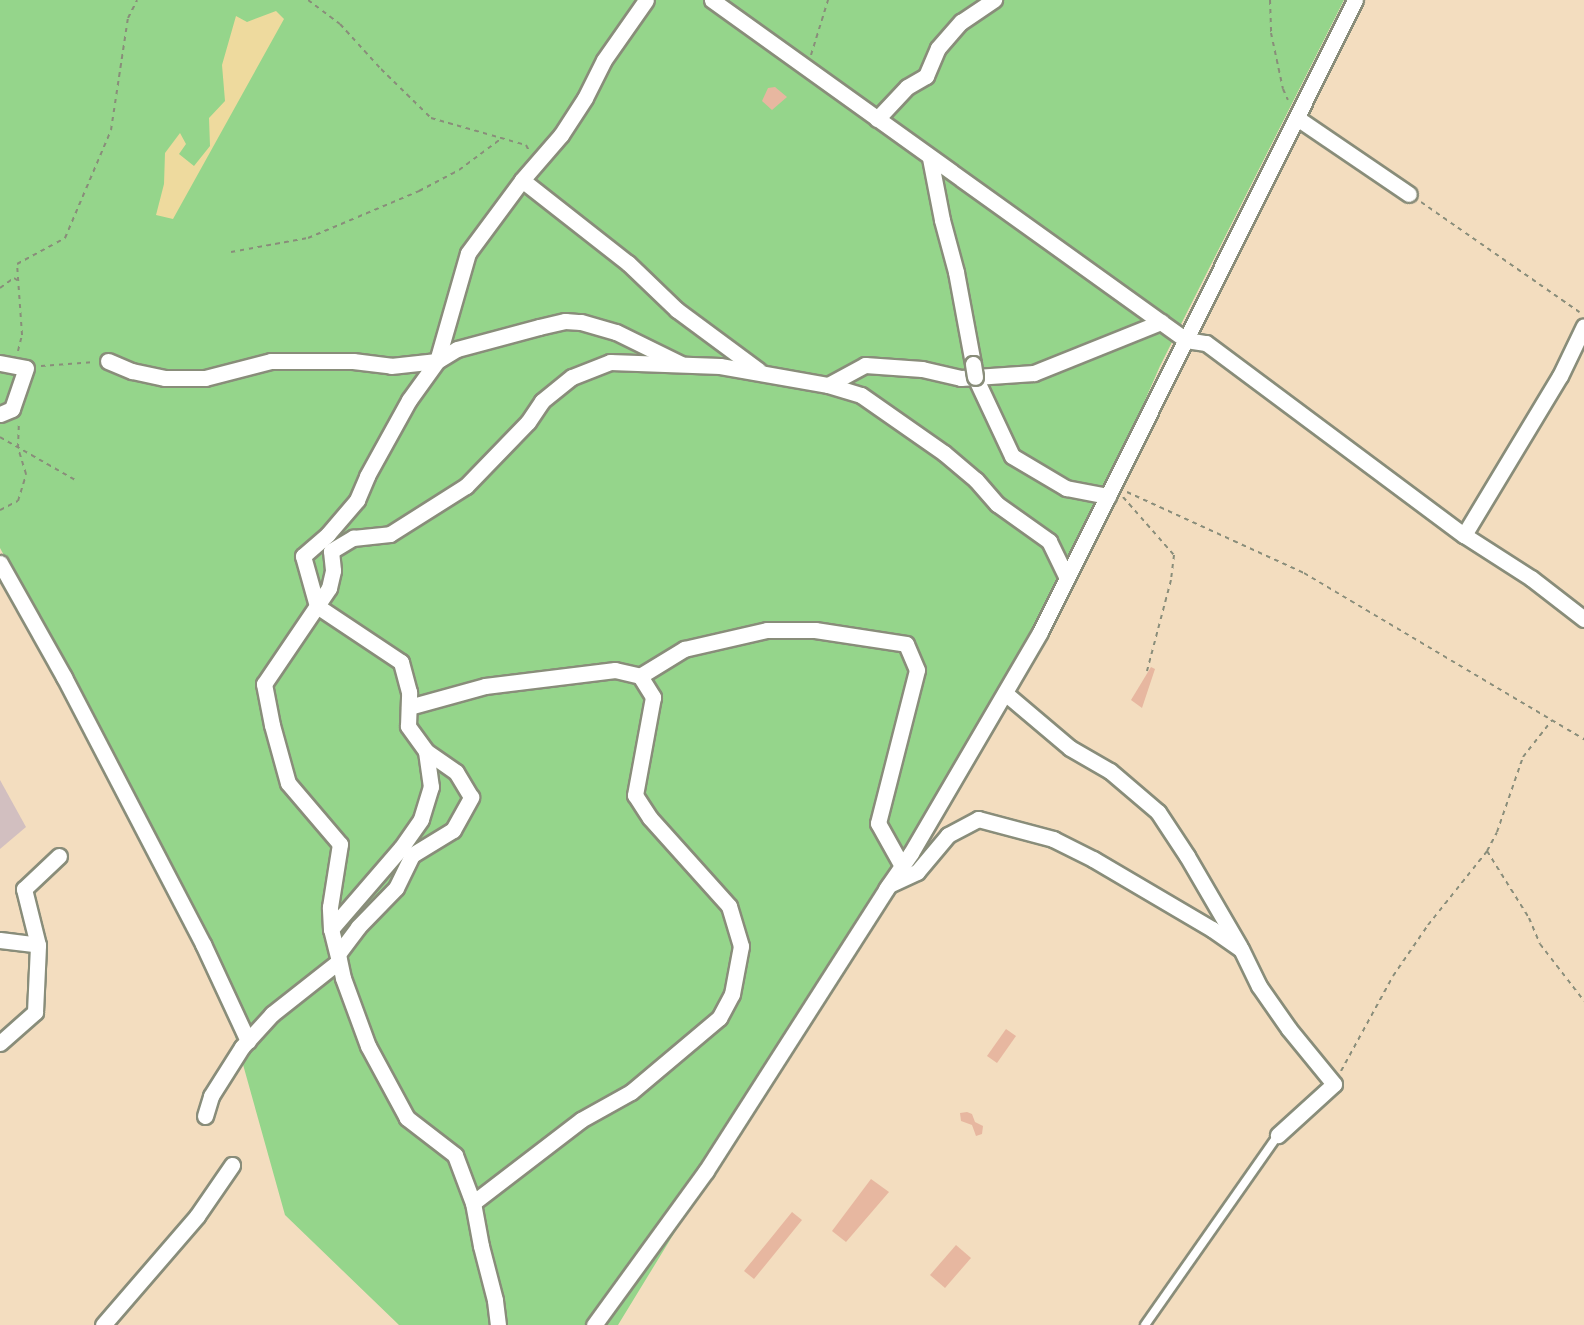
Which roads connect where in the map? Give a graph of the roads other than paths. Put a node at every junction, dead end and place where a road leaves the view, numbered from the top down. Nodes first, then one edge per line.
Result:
1 (646, 0) edge
2 (712, 0) edge
3 (994, 0) edge
4 (1355, 0) edge
5 (1297, 118) junction
6 (877, 119) junction
7 (930, 158) junction
8 (522, 180) junction
9 (1409, 194) road end
10 (1161, 322) junction
11 (1584, 326) edge
12 (1186, 340) junction
13 (108, 361) road end
14 (437, 361) junction
15 (0, 363) edge
16 (681, 363) junction
17 (761, 372) junction
18 (828, 385) junction
19 (6, 411) edge
20 (1110, 491) junction
21 (1464, 535) junction
22 (0, 563) edge
23 (1067, 578) junction
24 (317, 606) junction
25 (1584, 619) edge
26 (640, 676) junction
27 (1005, 693) junction
28 (409, 707) junction
29 (426, 751) junction
30 (59, 856) dead end
31 (902, 866) junction
32 (889, 885) junction
33 (332, 929) junction
34 (0, 940) edge
35 (38, 945) junction
36 (1241, 950) junction
37 (339, 961) junction
38 (248, 1041) junction
39 (0, 1043) edge
40 (205, 1116) dead end
41 (1278, 1134) joint
42 (232, 1165) dead end
43 (473, 1203) junction
44 (103, 1325) edge
45 (498, 1325) edge
46 (594, 1325) edge
47 (1145, 1325) edge

1 - 8 street
2 - 6 street
3 - 6 street
4 - 5 street
5 - 9 street
5 - 12 street
6 - 7 street
7 - 10 street
7 - 20 street
8 - 14 street
8 - 17 street
10 - 12 street
10 - 18 street
11 - 21 street
12 - 20 street
12 - 21 street
13 - 14 street
14 - 16 street
14 - 24 street
15 - 19 street
16 - 17 street
16 - 24 street
17 - 18 street
18 - 23 street
20 - 23 street
21 - 25 street
22 - 38 street
23 - 27 street
24 - 28 street
24 - 33 street
26 - 28 street
26 - 31 street
26 - 43 street
27 - 31 street
27 - 36 street
28 - 29 street
29 - 33 street
29 - 37 street
30 - 35 street
31 - 32 street
32 - 36 street
32 - 46 street
33 - 37 street
34 - 35 street
35 - 39 street
36 - 41 street
37 - 38 street
37 - 43 street
38 - 40 street
41 - 47 lane
42 - 44 street
43 - 45 street

